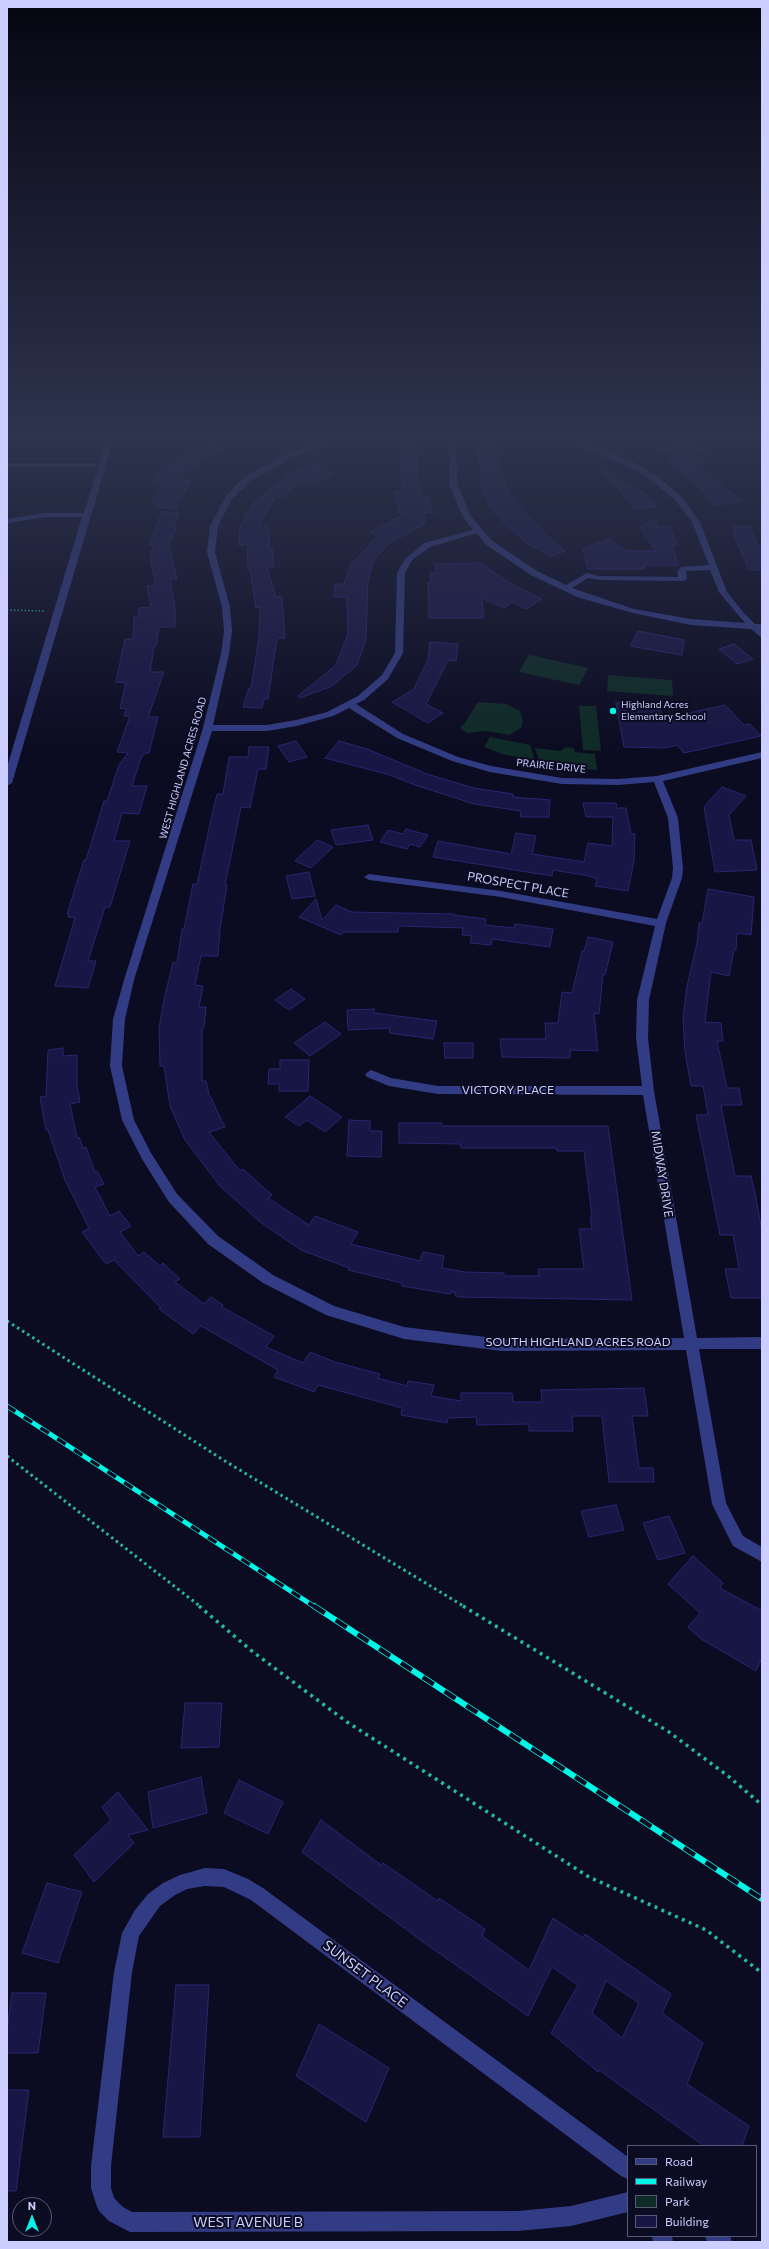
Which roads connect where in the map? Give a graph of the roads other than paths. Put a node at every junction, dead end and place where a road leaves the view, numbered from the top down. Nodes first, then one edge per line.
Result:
1 (78, 546) edge
2 (211, 546) edge
3 (426, 546) edge
4 (495, 546) edge
5 (705, 546) edge
6 (712, 567) junction
7 (566, 589) junction
8 (751, 627) junction
9 (762, 627) edge
10 (762, 635) edge
11 (351, 705) junction
12 (208, 728) junction
13 (762, 755) edge
14 (657, 779) junction
15 (7, 782) edge
16 (370, 877) dead end
17 (661, 923) junction
18 (116, 1066) joint
19 (371, 1074) dead end
20 (648, 1091) junction
21 (690, 1342) junction
22 (762, 1343) edge
23 (762, 1555) edge
24 (123, 1972) joint
25 (627, 2168) edge
26 (627, 2202) edge

1 - 15 street
2 - 12 street, WEST HIGHLAND ACRES ROAD
3 - 11 street
4 - 7 street
5 - 6 street
6 - 7 street
6 - 8 street
7 - 8 street
8 - 9 street
8 - 10 street
11 - 12 street
11 - 14 street, PRAIRIE DRIVE
12 - 18 street, WEST HIGHLAND ACRES ROAD
13 - 14 street, PRAIRIE DRIVE
14 - 17 street, MIDWAY DRIVE
16 - 17 street, PROSPECT PLACE
17 - 20 street, MIDWAY DRIVE
18 - 21 street, SOUTH HIGHLAND ACRES ROAD
19 - 20 street, VICTORY PLACE
20 - 21 street, MIDWAY DRIVE
21 - 22 street, SOUTH HIGHLAND ACRES ROAD
21 - 23 street, MIDWAY DRIVE
24 - 25 street, SUNSET PLACE
24 - 26 street, WEST AVENUE B

